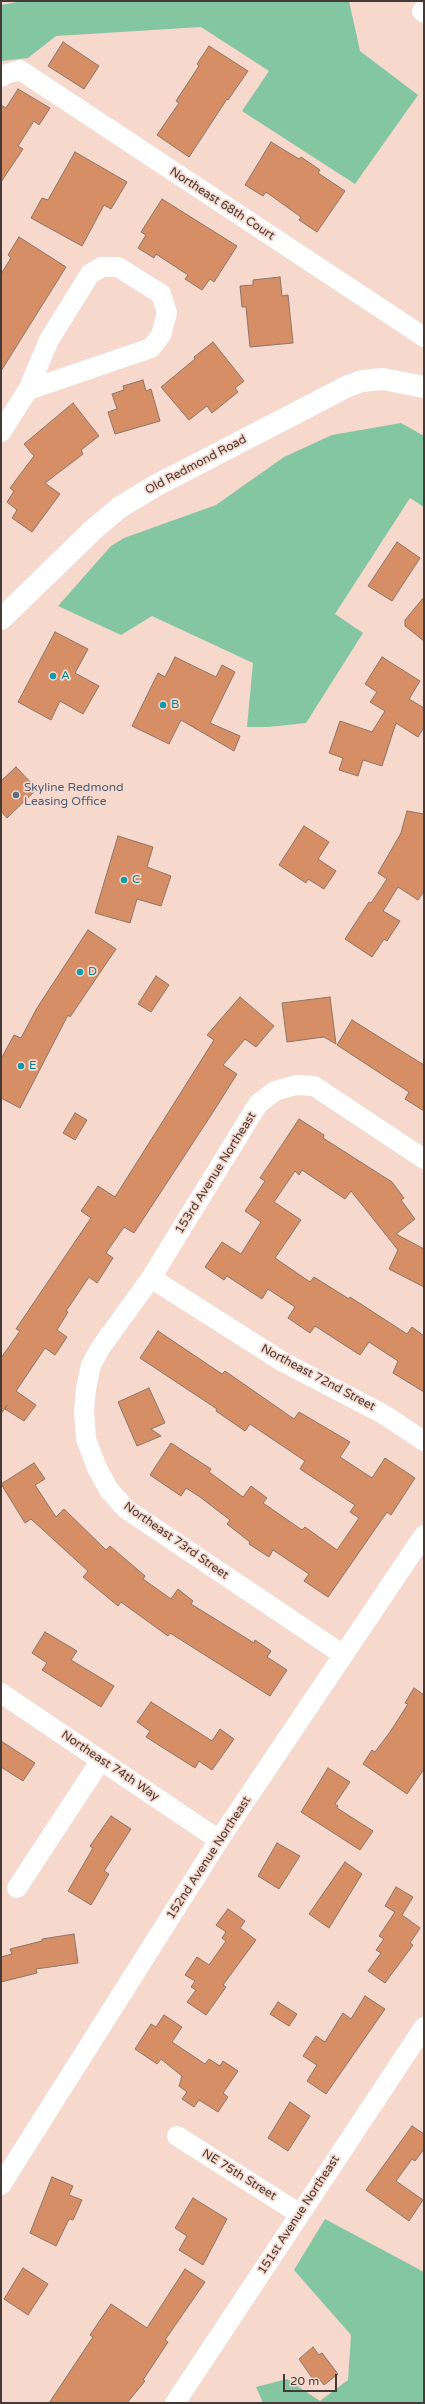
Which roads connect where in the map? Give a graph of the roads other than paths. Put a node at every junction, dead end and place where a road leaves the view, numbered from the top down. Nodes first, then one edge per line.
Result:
1 (1, 77) edge
2 (424, 337) edge
3 (424, 387) edge
4 (28, 390) junction
5 (1, 432) edge
6 (1, 619) edge
7 (424, 1159) edge
8 (151, 1278) junction
9 (424, 1441) edge
10 (424, 1535) edge
11 (342, 1654) junction
12 (1, 1693) edge
13 (101, 1760) junction
14 (219, 1840) junction
15 (17, 1888) dead end
16 (424, 2027) edge
17 (177, 2136) dead end
18 (1, 2185) edge
19 (300, 2214) junction
20 (175, 2403) edge

1 - 2 street, Northeast 68th Court
3 - 6 main road, Old Redmond Road
4 - 4 street
4 - 5 street
7 - 8 street, 153rd Avenue Northeast
8 - 9 street, Northeast 72nd Street
8 - 11 street, Northeast 73rd Street
10 - 11 street, 152nd Avenue Northeast
11 - 14 street, 152nd Avenue Northeast
12 - 13 street, Northeast 74th Way
13 - 14 street, Northeast 74th Way
13 - 15 street
14 - 18 street, 152nd Avenue Northeast
16 - 19 street, 151st Avenue Northeast
17 - 19 street, NE 75th Street
19 - 20 street, 151st Avenue Northeast

